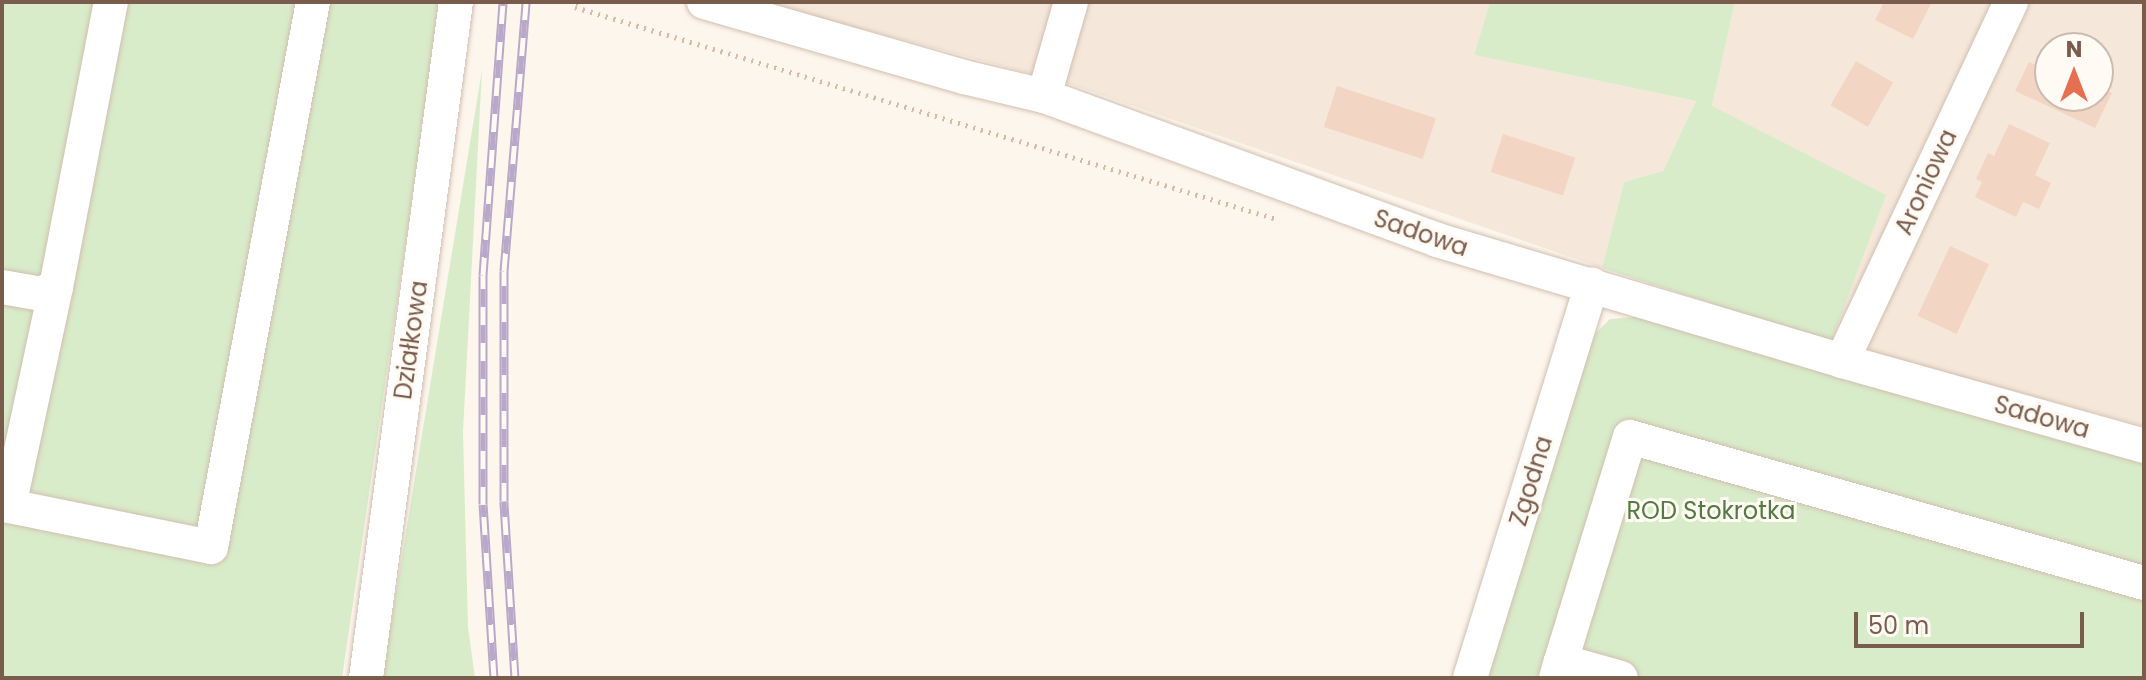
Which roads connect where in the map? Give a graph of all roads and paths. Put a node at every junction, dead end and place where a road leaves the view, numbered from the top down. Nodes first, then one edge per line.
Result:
1 (111, 2) edge
2 (313, 2) edge
3 (456, 2) edge
4 (576, 2) edge
5 (704, 2) edge
6 (1071, 2) edge
7 (2011, 2) edge
8 (1044, 96) junction
9 (1283, 221) dead end
10 (1592, 284) junction
11 (2, 287) edge
12 (56, 287) junction
13 (1842, 361) junction
14 (2144, 446) edge
15 (2144, 583) edge
16 (1558, 670) edge
17 (366, 678) edge
18 (1470, 678) edge
19 (1621, 678) edge

1 - 12 street
2 - 12 street
3 - 17 street, Działkowa
4 - 9 path
5 - 8 street, Sadowa
6 - 8 street
7 - 13 street, Aroniowa
8 - 10 street, Sadowa
10 - 13 street, Sadowa
10 - 18 street, Zgodna
11 - 12 street
13 - 14 street, Sadowa
15 - 16 street
16 - 19 street

